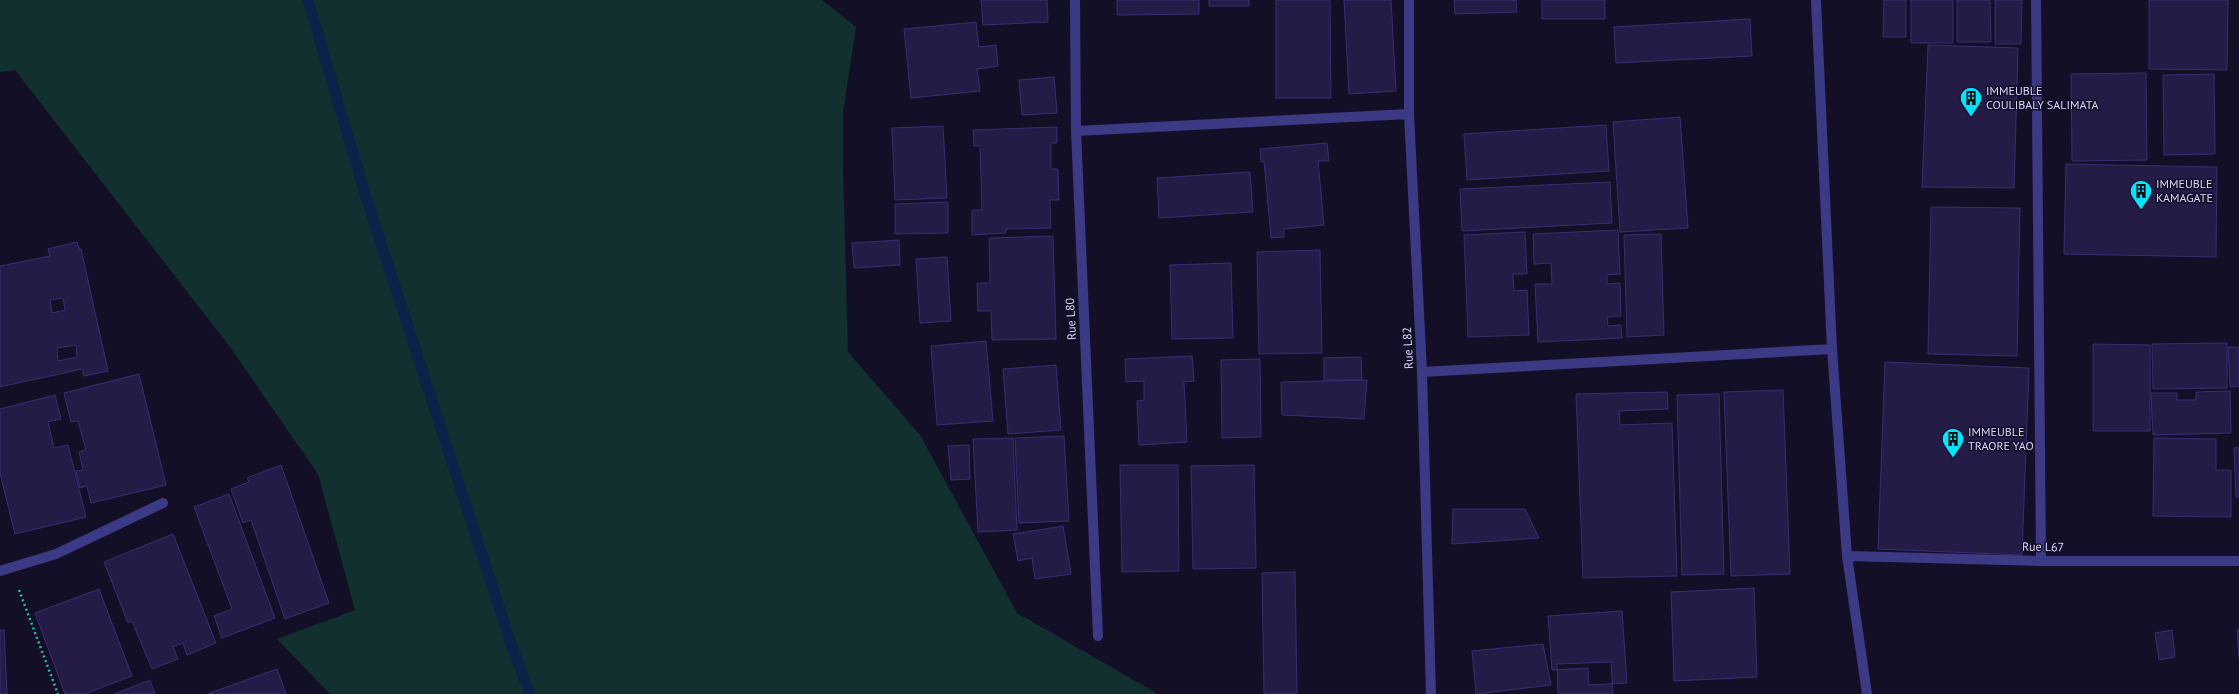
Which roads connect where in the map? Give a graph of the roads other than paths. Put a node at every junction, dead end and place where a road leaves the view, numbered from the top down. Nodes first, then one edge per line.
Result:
1 (1075, 0) edge
2 (1409, 0) edge
3 (1816, 0) edge
4 (2036, 0) edge
5 (1409, 114) junction
6 (1076, 130) junction
7 (1832, 349) junction
8 (1422, 372) junction
9 (163, 503) dead end
10 (1847, 556) junction
11 (2041, 560) junction
12 (2239, 561) edge
13 (0, 571) edge
14 (1098, 636) dead end
15 (1431, 694) edge
16 (1867, 694) edge

1 - 6 street, Rue L80
2 - 5 street, Rue L82
3 - 7 street
4 - 11 street
5 - 6 street
5 - 8 street, Rue L82
6 - 14 street, Rue L80
7 - 8 street
7 - 10 street
8 - 15 street, Rue L82
9 - 13 street
10 - 11 street, Rue L67
10 - 16 street
11 - 12 street, Rue L67

